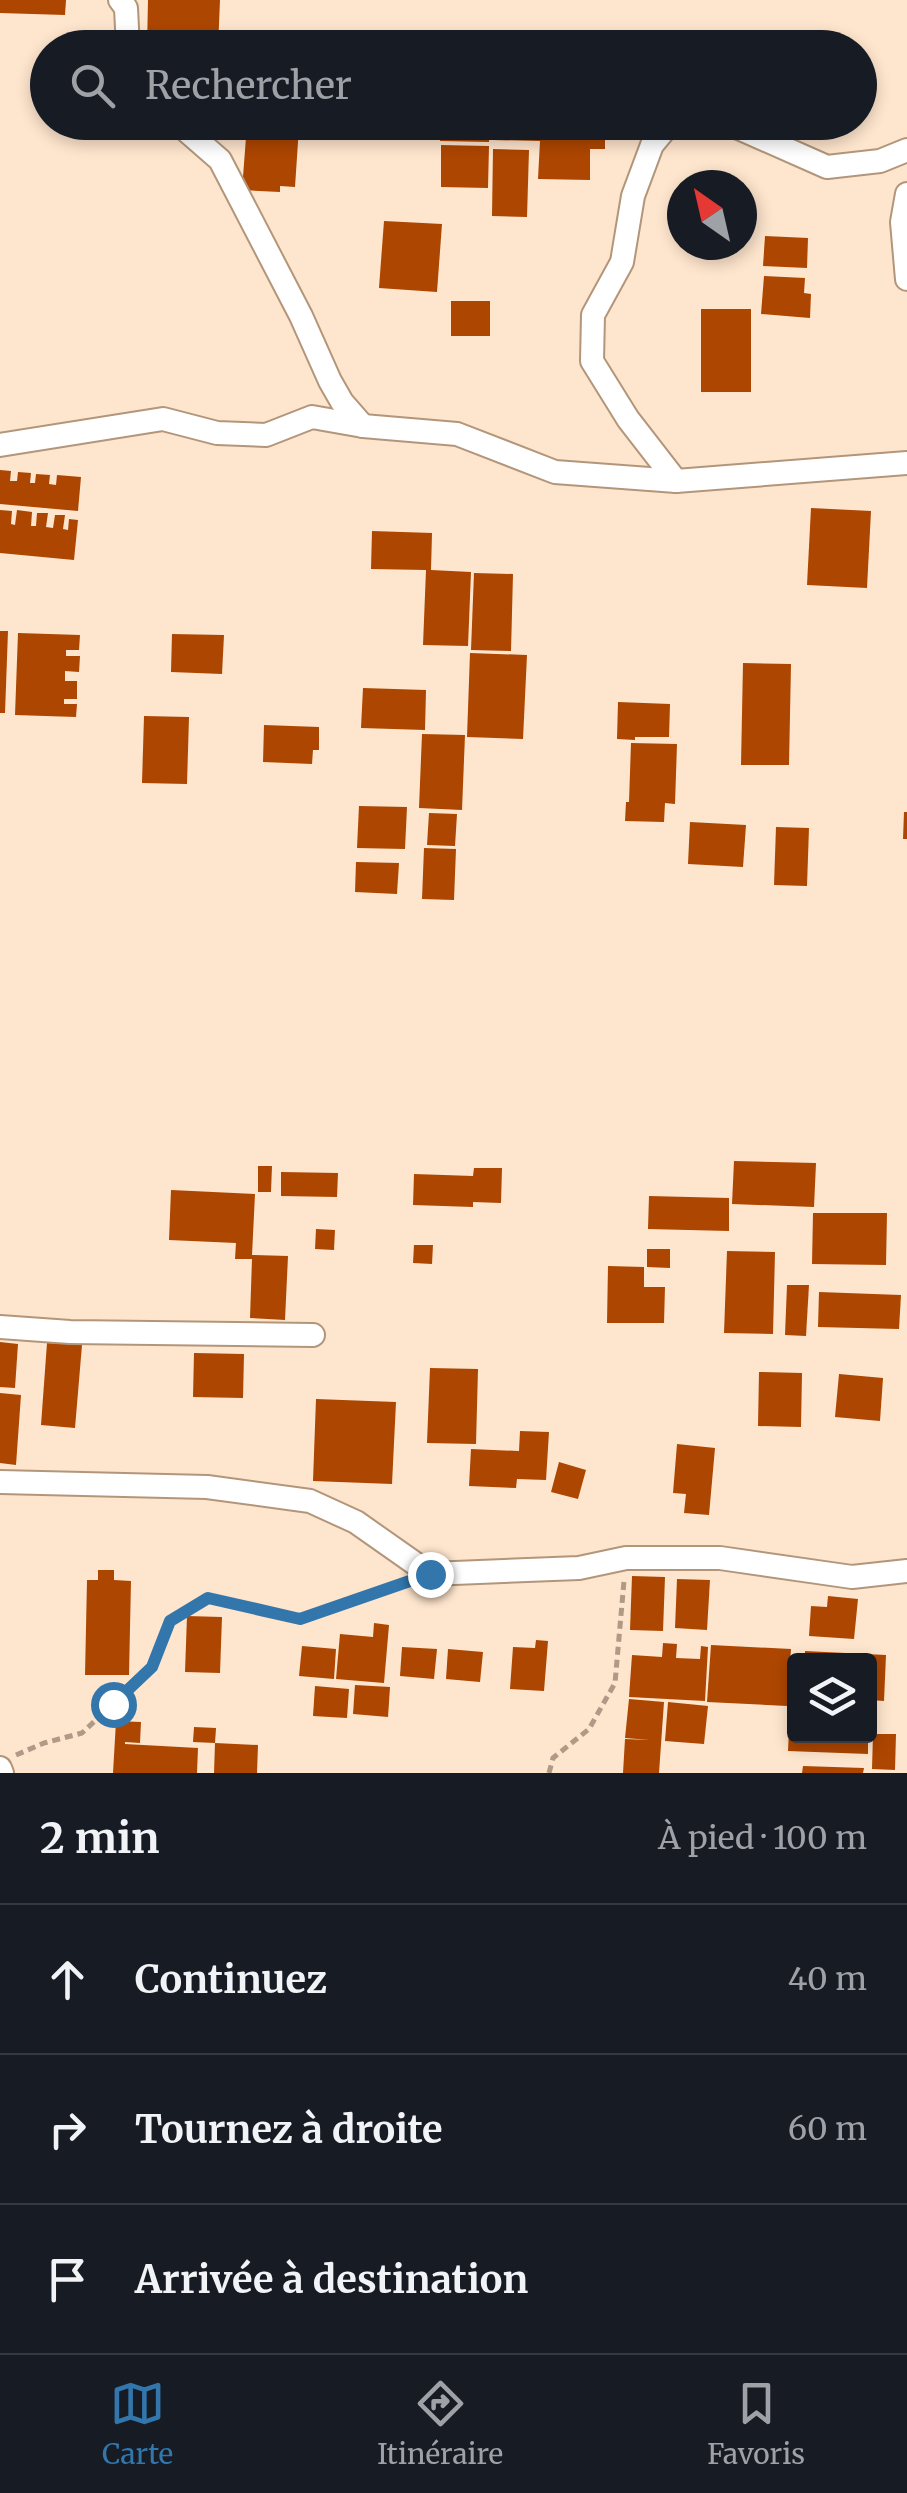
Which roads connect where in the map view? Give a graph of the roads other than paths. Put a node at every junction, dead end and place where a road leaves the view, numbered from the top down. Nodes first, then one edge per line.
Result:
1 (120, 0) edge
2 (127, 30) edge
3 (197, 140) edge
4 (656, 140) edge
5 (765, 140) edge
6 (907, 150) edge
7 (907, 194) edge
8 (907, 279) edge
9 (363, 426) junction
10 (0, 445) edge
11 (907, 464) edge
12 (676, 481) junction
13 (0, 1327) edge
14 (313, 1335) dead end
15 (0, 1482) edge
16 (907, 1572) edge

1 - 2 street
3 - 9 street
4 - 12 street
5 - 6 street
7 - 8 street
9 - 10 street
9 - 12 street
11 - 12 street
13 - 14 street
15 - 16 street

